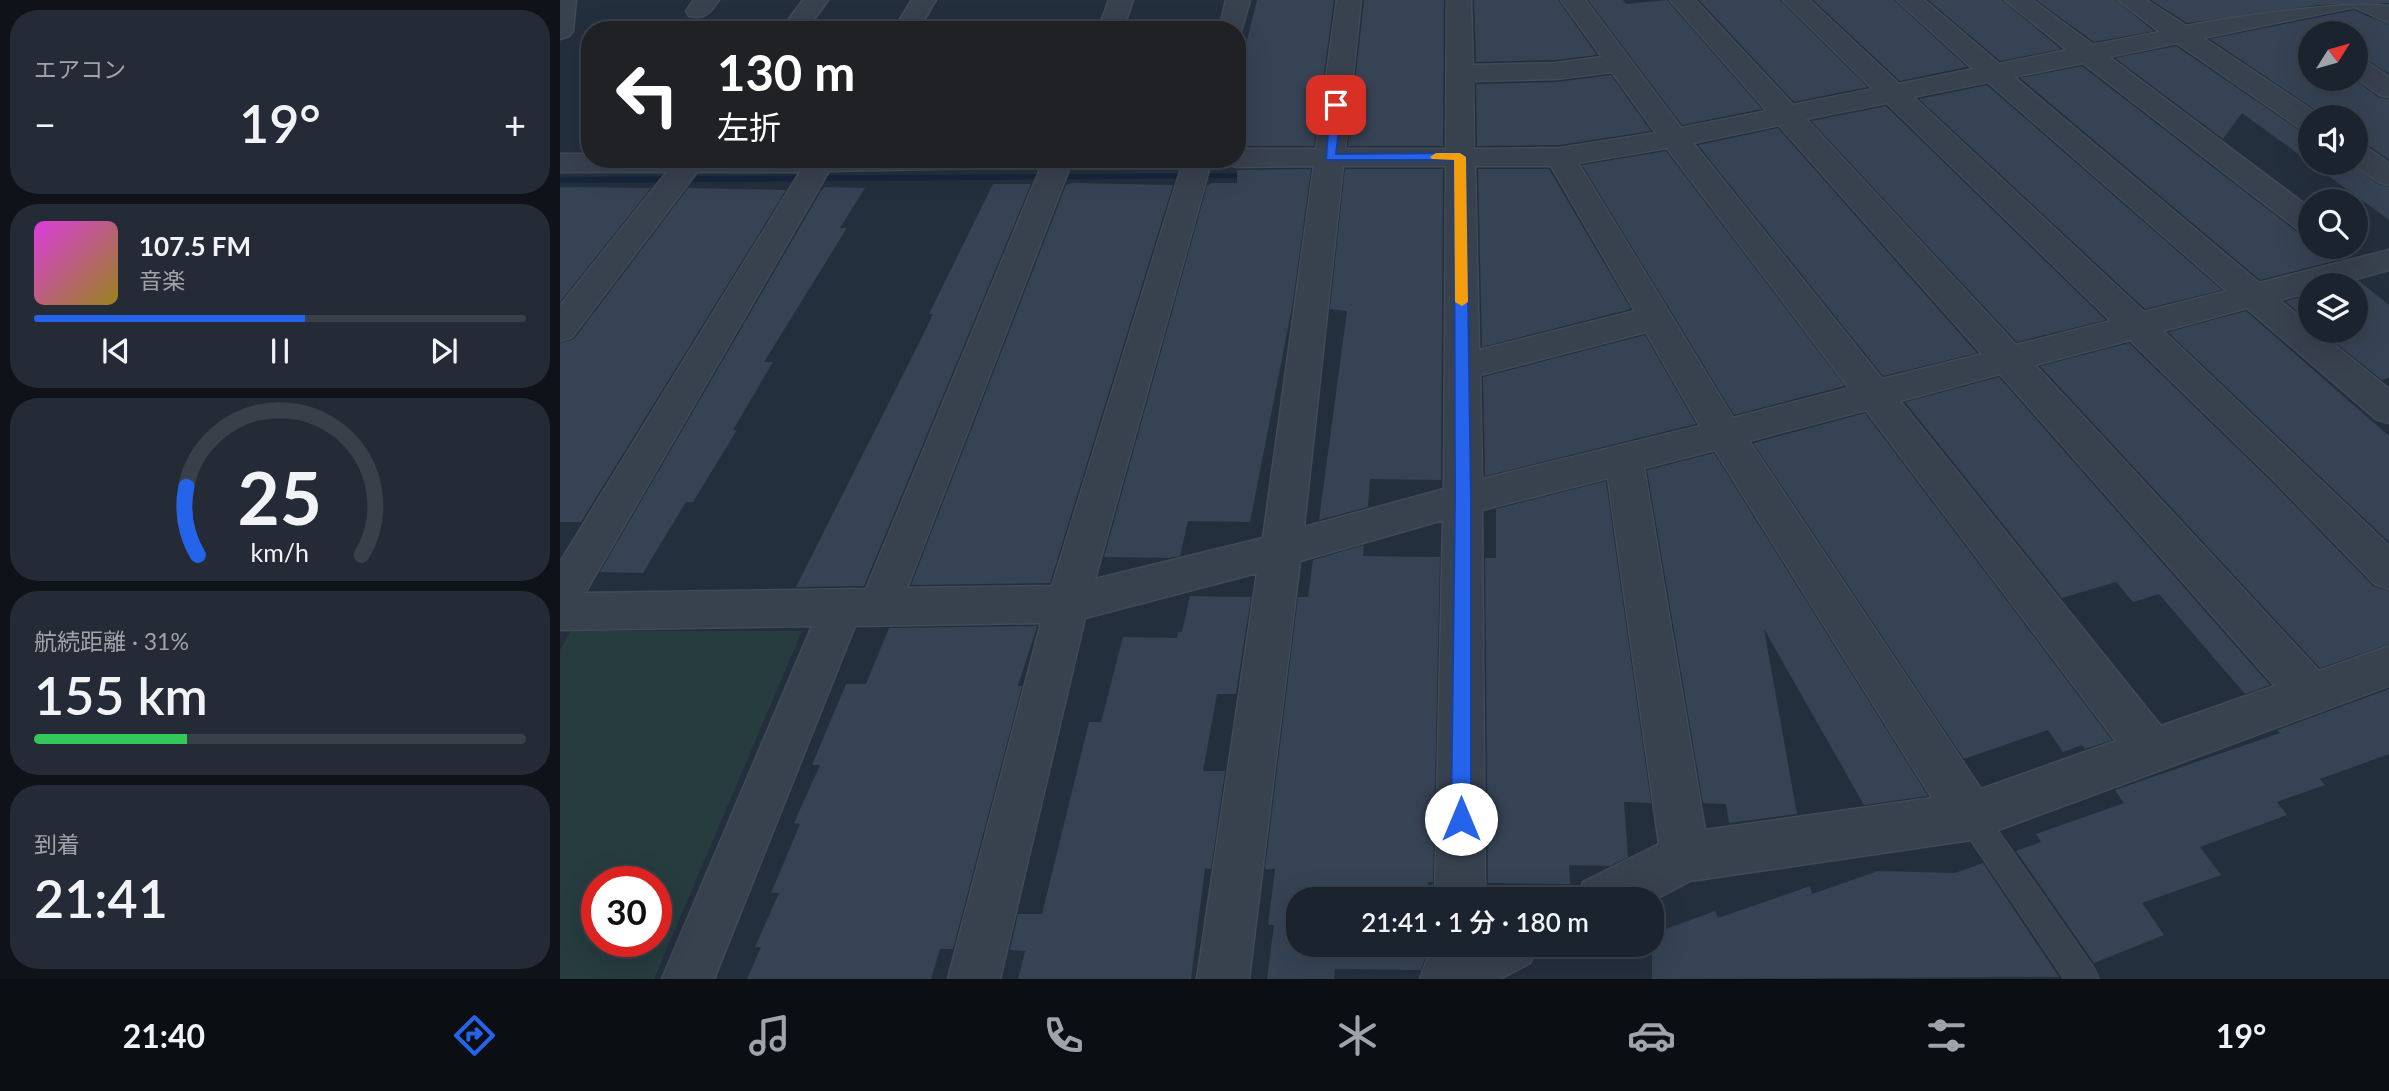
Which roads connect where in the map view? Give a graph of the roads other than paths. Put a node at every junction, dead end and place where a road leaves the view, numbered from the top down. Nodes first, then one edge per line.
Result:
1 (564, 0) edge
2 (816, 0) edge
3 (924, 0) edge
4 (1121, 0) edge
5 (1238, 0) edge
6 (1349, 0) edge
7 (1459, 0) edge
8 (1573, 0) edge
9 (1682, 0) edge
10 (1795, 0) edge
11 (1909, 0) edge
12 (2017, 0) edge
13 (2130, 0) edge
14 (2249, 0) edge
15 (2352, 0) edge
16 (2360, 0) edge
17 (2389, 16) edge
18 (2275, 17) junction
19 (800, 21) edge
20 (911, 21) edge
21 (1113, 21) edge
22 (1233, 21) edge
23 (560, 31) edge
24 (2298, 31) dead end
25 (2183, 36) junction
26 (2088, 55) junction
27 (1619, 63) junction
28 (1460, 73) junction
29 (1996, 73) junction
30 (2368, 75) edge
31 (2389, 89) edge
32 (1894, 93) junction
33 (2298, 114) edge
34 (1787, 115) junction
35 (1674, 138) junction
36 (1460, 157) junction
37 (1246, 158) edge
38 (1330, 158) junction
39 (1560, 158) junction
40 (2368, 161) edge
41 (560, 163) edge
42 (581, 163) edge
43 (686, 168) edge
44 (817, 168) edge
45 (1055, 168) edge
46 (1195, 168) edge
47 (2389, 176) edge
48 (2298, 214) edge
49 (2362, 259) edge
50 (2382, 270) edge
51 (2253, 296) junction
52 (1655, 318) junction
53 (2137, 327) junction
54 (560, 329) edge
55 (2009, 360) junction
56 (1462, 366) junction
57 (1874, 395) junction
58 (2389, 409) edge
59 (1724, 434) junction
60 (1624, 459) junction
61 (1463, 499) junction
62 (1280, 550) junction
63 (2389, 572) edge
64 (560, 599) edge
65 (1067, 604) junction
66 (861, 606) junction
67 (560, 612) edge
68 (2389, 666) edge
69 (2311, 694) junction
70 (2152, 751) junction
71 (1970, 816) junction
72 (1685, 857) junction
73 (1460, 887) edge
74 (1626, 887) edge
75 (1478, 957) edge
76 (1455, 965) edge
77 (688, 979) edge
78 (974, 979) edge
79 (1223, 979) edge
80 (2083, 979) edge

1 - 23 street
2 - 19 street
3 - 20 street
4 - 21 street
5 - 22 street
6 - 38 street
7 - 28 street
8 - 27 street
9 - 34 street
10 - 32 street
11 - 29 street
12 - 26 street
13 - 25 street
14 - 18 street
15 - 18 street
16 - 17 street
18 - 24 street
18 - 25 street
25 - 26 street
25 - 33 street
26 - 29 street
26 - 48 street
27 - 28 street
27 - 35 street
28 - 36 street
29 - 32 street
29 - 51 street
30 - 31 street
32 - 34 street
32 - 53 street
34 - 35 street
34 - 55 street
35 - 39 street
35 - 57 street
36 - 38 street
36 - 39 street
36 - 56 street
37 - 38 street
38 - 62 street
39 - 52 street
40 - 47 street
41 - 42 street
43 - 54 street
44 - 64 street
45 - 66 street
46 - 65 street
49 - 50 street
50 - 51 street
51 - 53 street
51 - 58 street
52 - 56 street
52 - 59 street
53 - 55 street
53 - 63 street
55 - 57 street
55 - 69 street
56 - 61 street
57 - 59 street
57 - 70 street
59 - 60 street
59 - 71 street
60 - 61 street
60 - 72 street
61 - 62 street
61 - 73 street
62 - 65 street
62 - 79 street
65 - 66 street
65 - 78 street
66 - 67 street
66 - 77 street
68 - 69 street
69 - 70 street
70 - 71 street
71 - 72 street
71 - 80 lane
72 - 74 street
75 - 76 street

